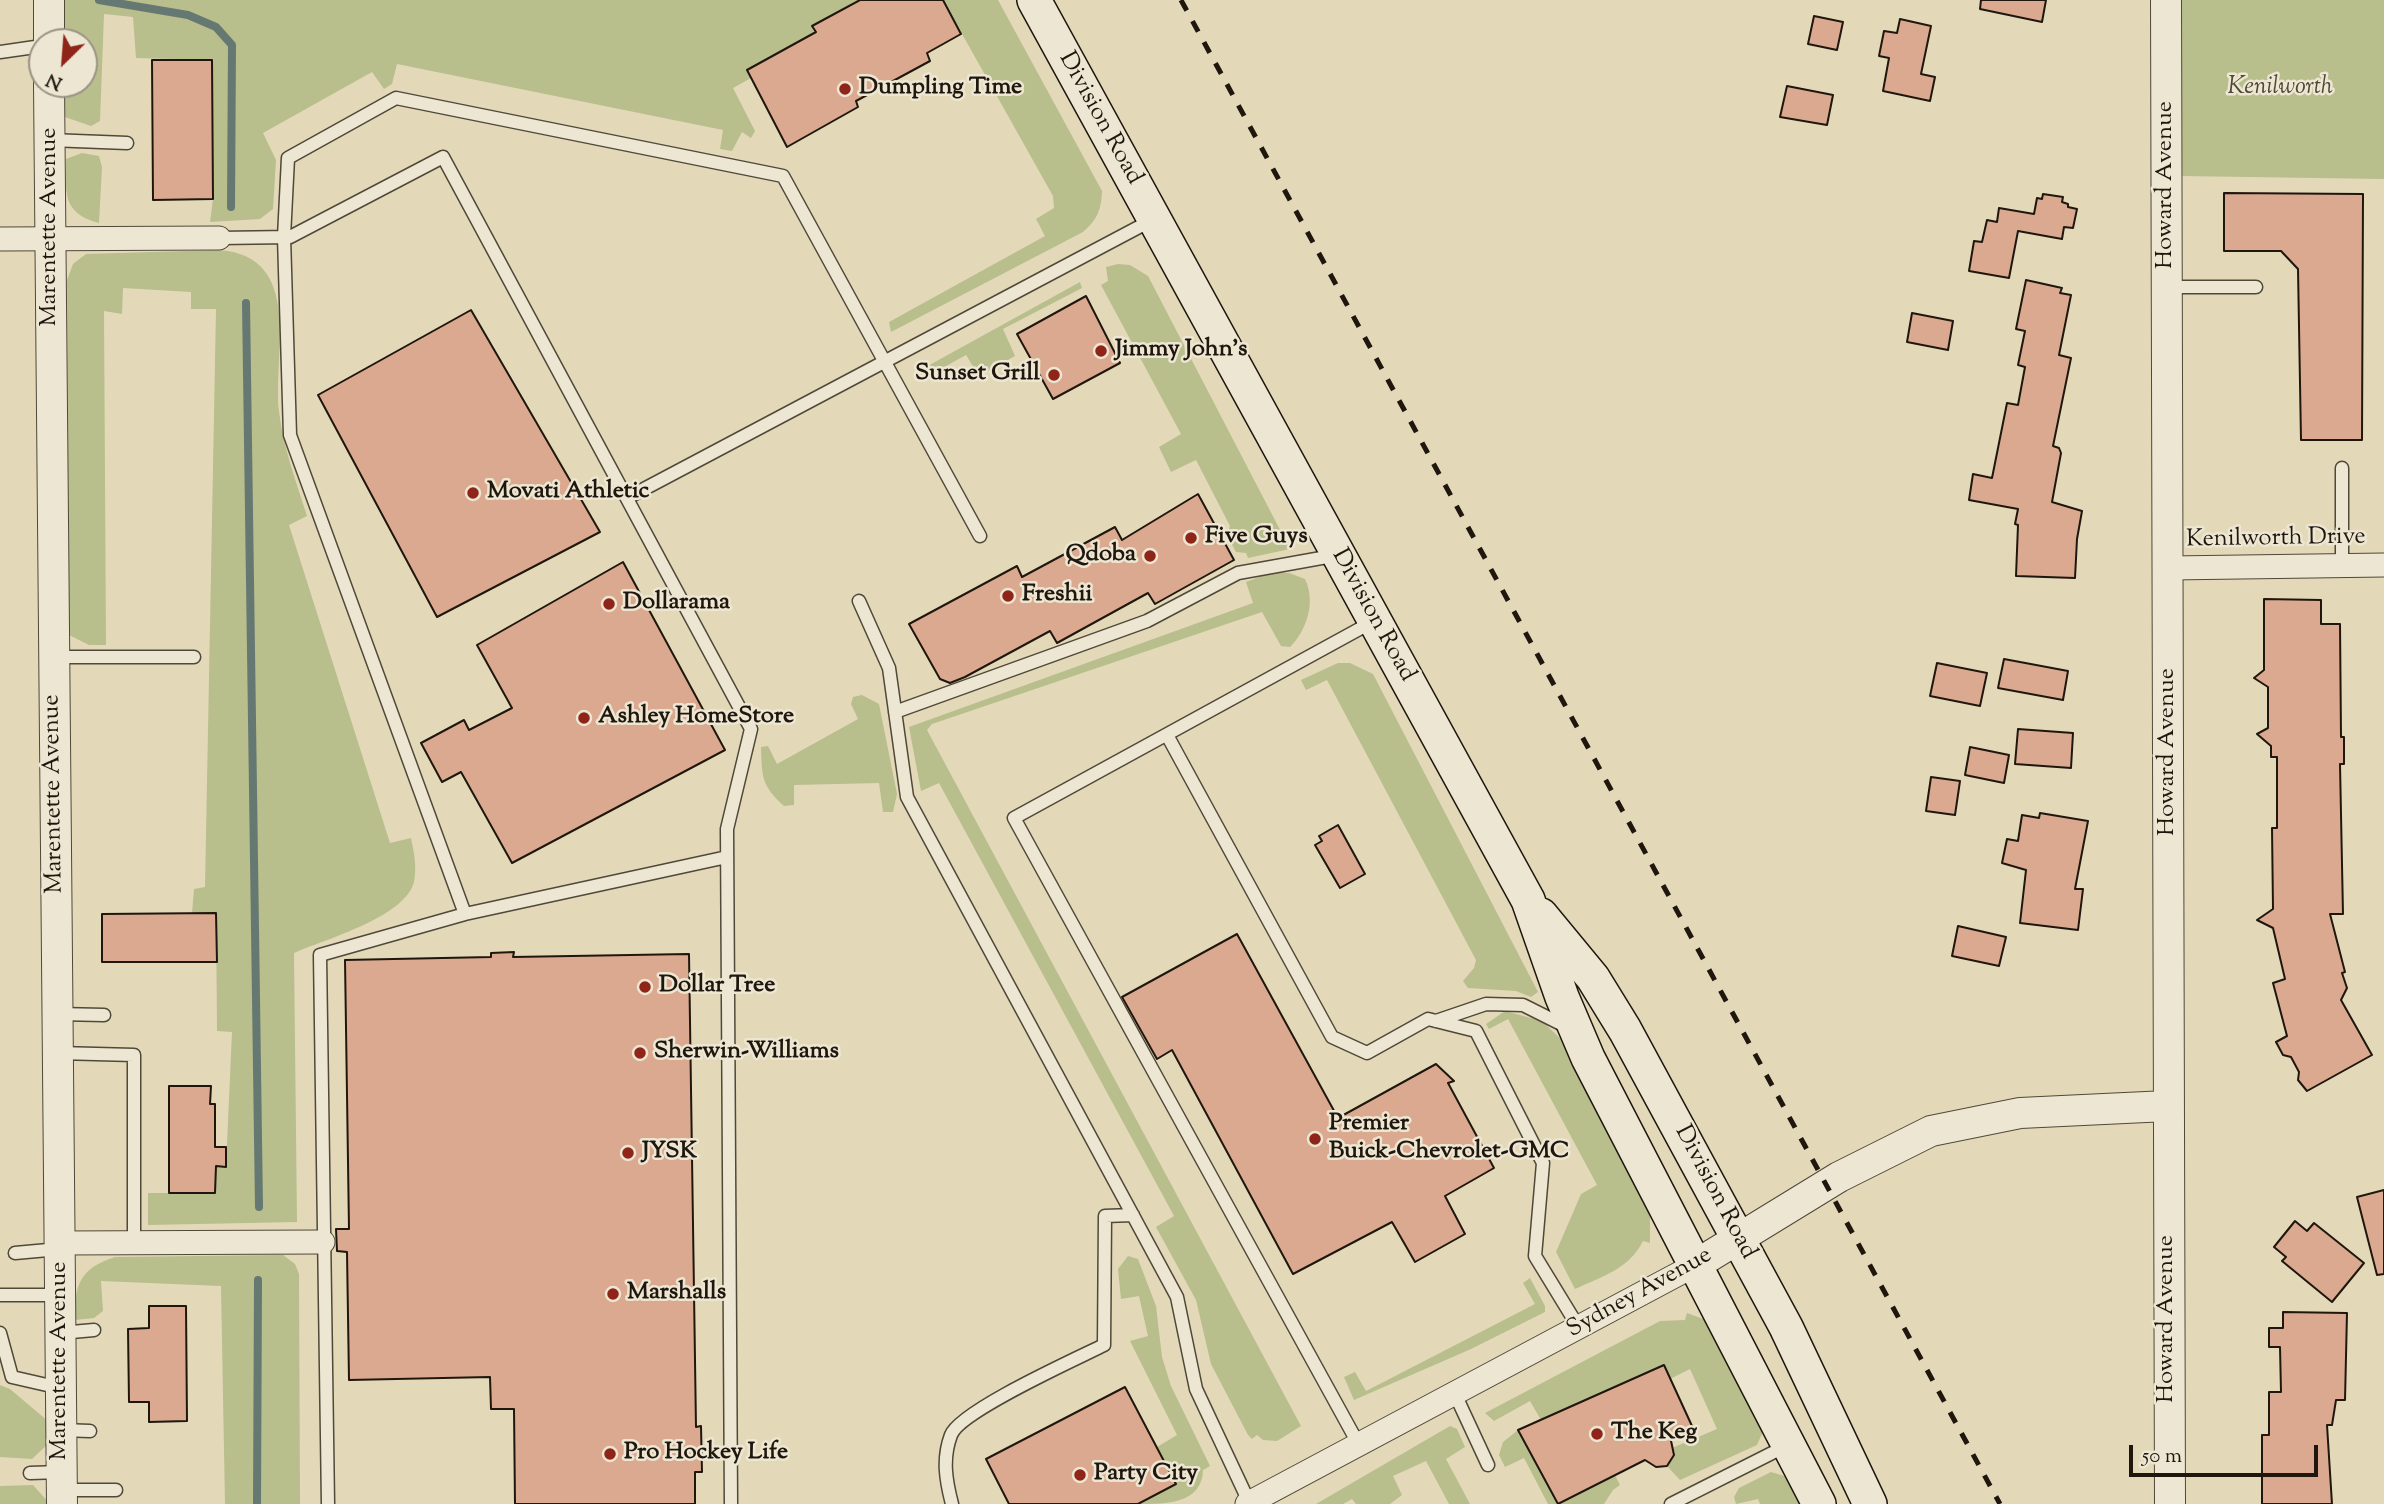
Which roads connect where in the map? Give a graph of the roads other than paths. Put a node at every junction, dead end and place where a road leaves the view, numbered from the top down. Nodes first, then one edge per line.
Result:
1 (49, 0) edge
2 (1034, 0) edge
3 (2166, 0) edge
4 (49, 28) edge
5 (28, 48) edge
6 (0, 52) edge
7 (49, 98) edge
8 (50, 140) junction
9 (127, 143) dead end
10 (1154, 219) junction
11 (219, 237) joint
12 (284, 237) junction
13 (0, 239) edge
14 (51, 239) junction
15 (2256, 286) dead end
16 (2168, 287) junction
17 (885, 362) junction
18 (2342, 468) dead end
19 (627, 498) junction
20 (980, 536) dead end
21 (1338, 555) junction
22 (2342, 565) junction
23 (2384, 565) edge
24 (2170, 568) junction
25 (859, 601) dead end
26 (1374, 621) junction
27 (54, 657) junction
28 (194, 657) dead end
29 (895, 712) junction
30 (1167, 735) junction
31 (727, 857) junction
32 (1528, 900) junction
33 (465, 914) junction
34 (57, 1014) junction
35 (104, 1014) dead end
36 (1436, 1021) junction
37 (1577, 1032) junction
38 (58, 1053) junction
39 (2167, 1106) junction
40 (1133, 1215) junction
41 (1739, 1238) junction
42 (323, 1241) junction
43 (134, 1242) junction
44 (60, 1246) junction
45 (15, 1253) dead end
46 (1697, 1264) junction
47 (0, 1295) edge
48 (60, 1296) junction
49 (1579, 1328) junction
50 (94, 1330) dead end
51 (0, 1333) edge
52 (60, 1333) junction
53 (61, 1388) junction
54 (1455, 1394) junction
55 (1790, 1444) junction
56 (1359, 1445) junction
57 (1488, 1465) dead end
58 (30, 1474) dead end
59 (62, 1489) edge
60 (116, 1490) dead end
61 (328, 1504) edge
62 (731, 1504) edge
63 (952, 1504) edge
64 (1249, 1504) edge
65 (1671, 1504) edge
66 (1819, 1504) edge
67 (1870, 1504) edge
68 (2170, 1504) edge

1 - 4 street
2 - 10 main road, Division Road
3 - 16 street, Howard Avenue
5 - 6 lane
7 - 8 street, Marentette Avenue
8 - 9 lane
8 - 14 street, Marentette Avenue
10 - 17 lane
10 - 21 main road, Division Road
11 - 12 lane
11 - 14 street
12 - 17 lane
12 - 19 lane
12 - 33 lane
13 - 14 street
14 - 27 street, Marentette Avenue
15 - 16 lane
16 - 24 street, Howard Avenue
17 - 19 lane
17 - 20 lane
18 - 22 lane
19 - 31 lane
21 - 26 main road, Division Road
21 - 29 lane
22 - 23 street, Kenilworth Drive
22 - 24 street, Kenilworth Drive
24 - 39 street, Howard Avenue
25 - 29 lane
26 - 30 lane
26 - 32 main road, Division Road
27 - 28 lane
27 - 34 street, Marentette Avenue
29 - 40 lane
30 - 36 lane
30 - 56 lane
31 - 33 lane
31 - 62 lane
32 - 37 main road, Division Road
32 - 41 main road, Division Road
33 - 42 lane
34 - 35 lane
34 - 38 street, Marentette Avenue
36 - 37 lane
36 - 49 lane
37 - 46 main road, Division Road
38 - 43 lane
38 - 44 street, Marentette Avenue
39 - 41 street, Sydney Avenue
39 - 68 street, Howard Avenue
40 - 63 lane
40 - 64 lane
41 - 46 street, Sydney Avenue
41 - 67 main road, Division Road
42 - 43 street
42 - 61 lane
43 - 44 street
44 - 45 lane
44 - 48 street, Marentette Avenue
46 - 49 street, Sydney Avenue
46 - 55 main road, Division Road
47 - 48 lane
48 - 52 street, Marentette Avenue
49 - 54 street, Sydney Avenue
50 - 52 lane
51 - 53 lane
52 - 53 street, Marentette Avenue
53 - 59 street, Marentette Avenue
54 - 56 street, Sydney Avenue
54 - 57 lane
55 - 65 lane
55 - 66 main road, Division Road
56 - 64 street, Sydney Avenue
58 - 59 lane
59 - 60 lane

